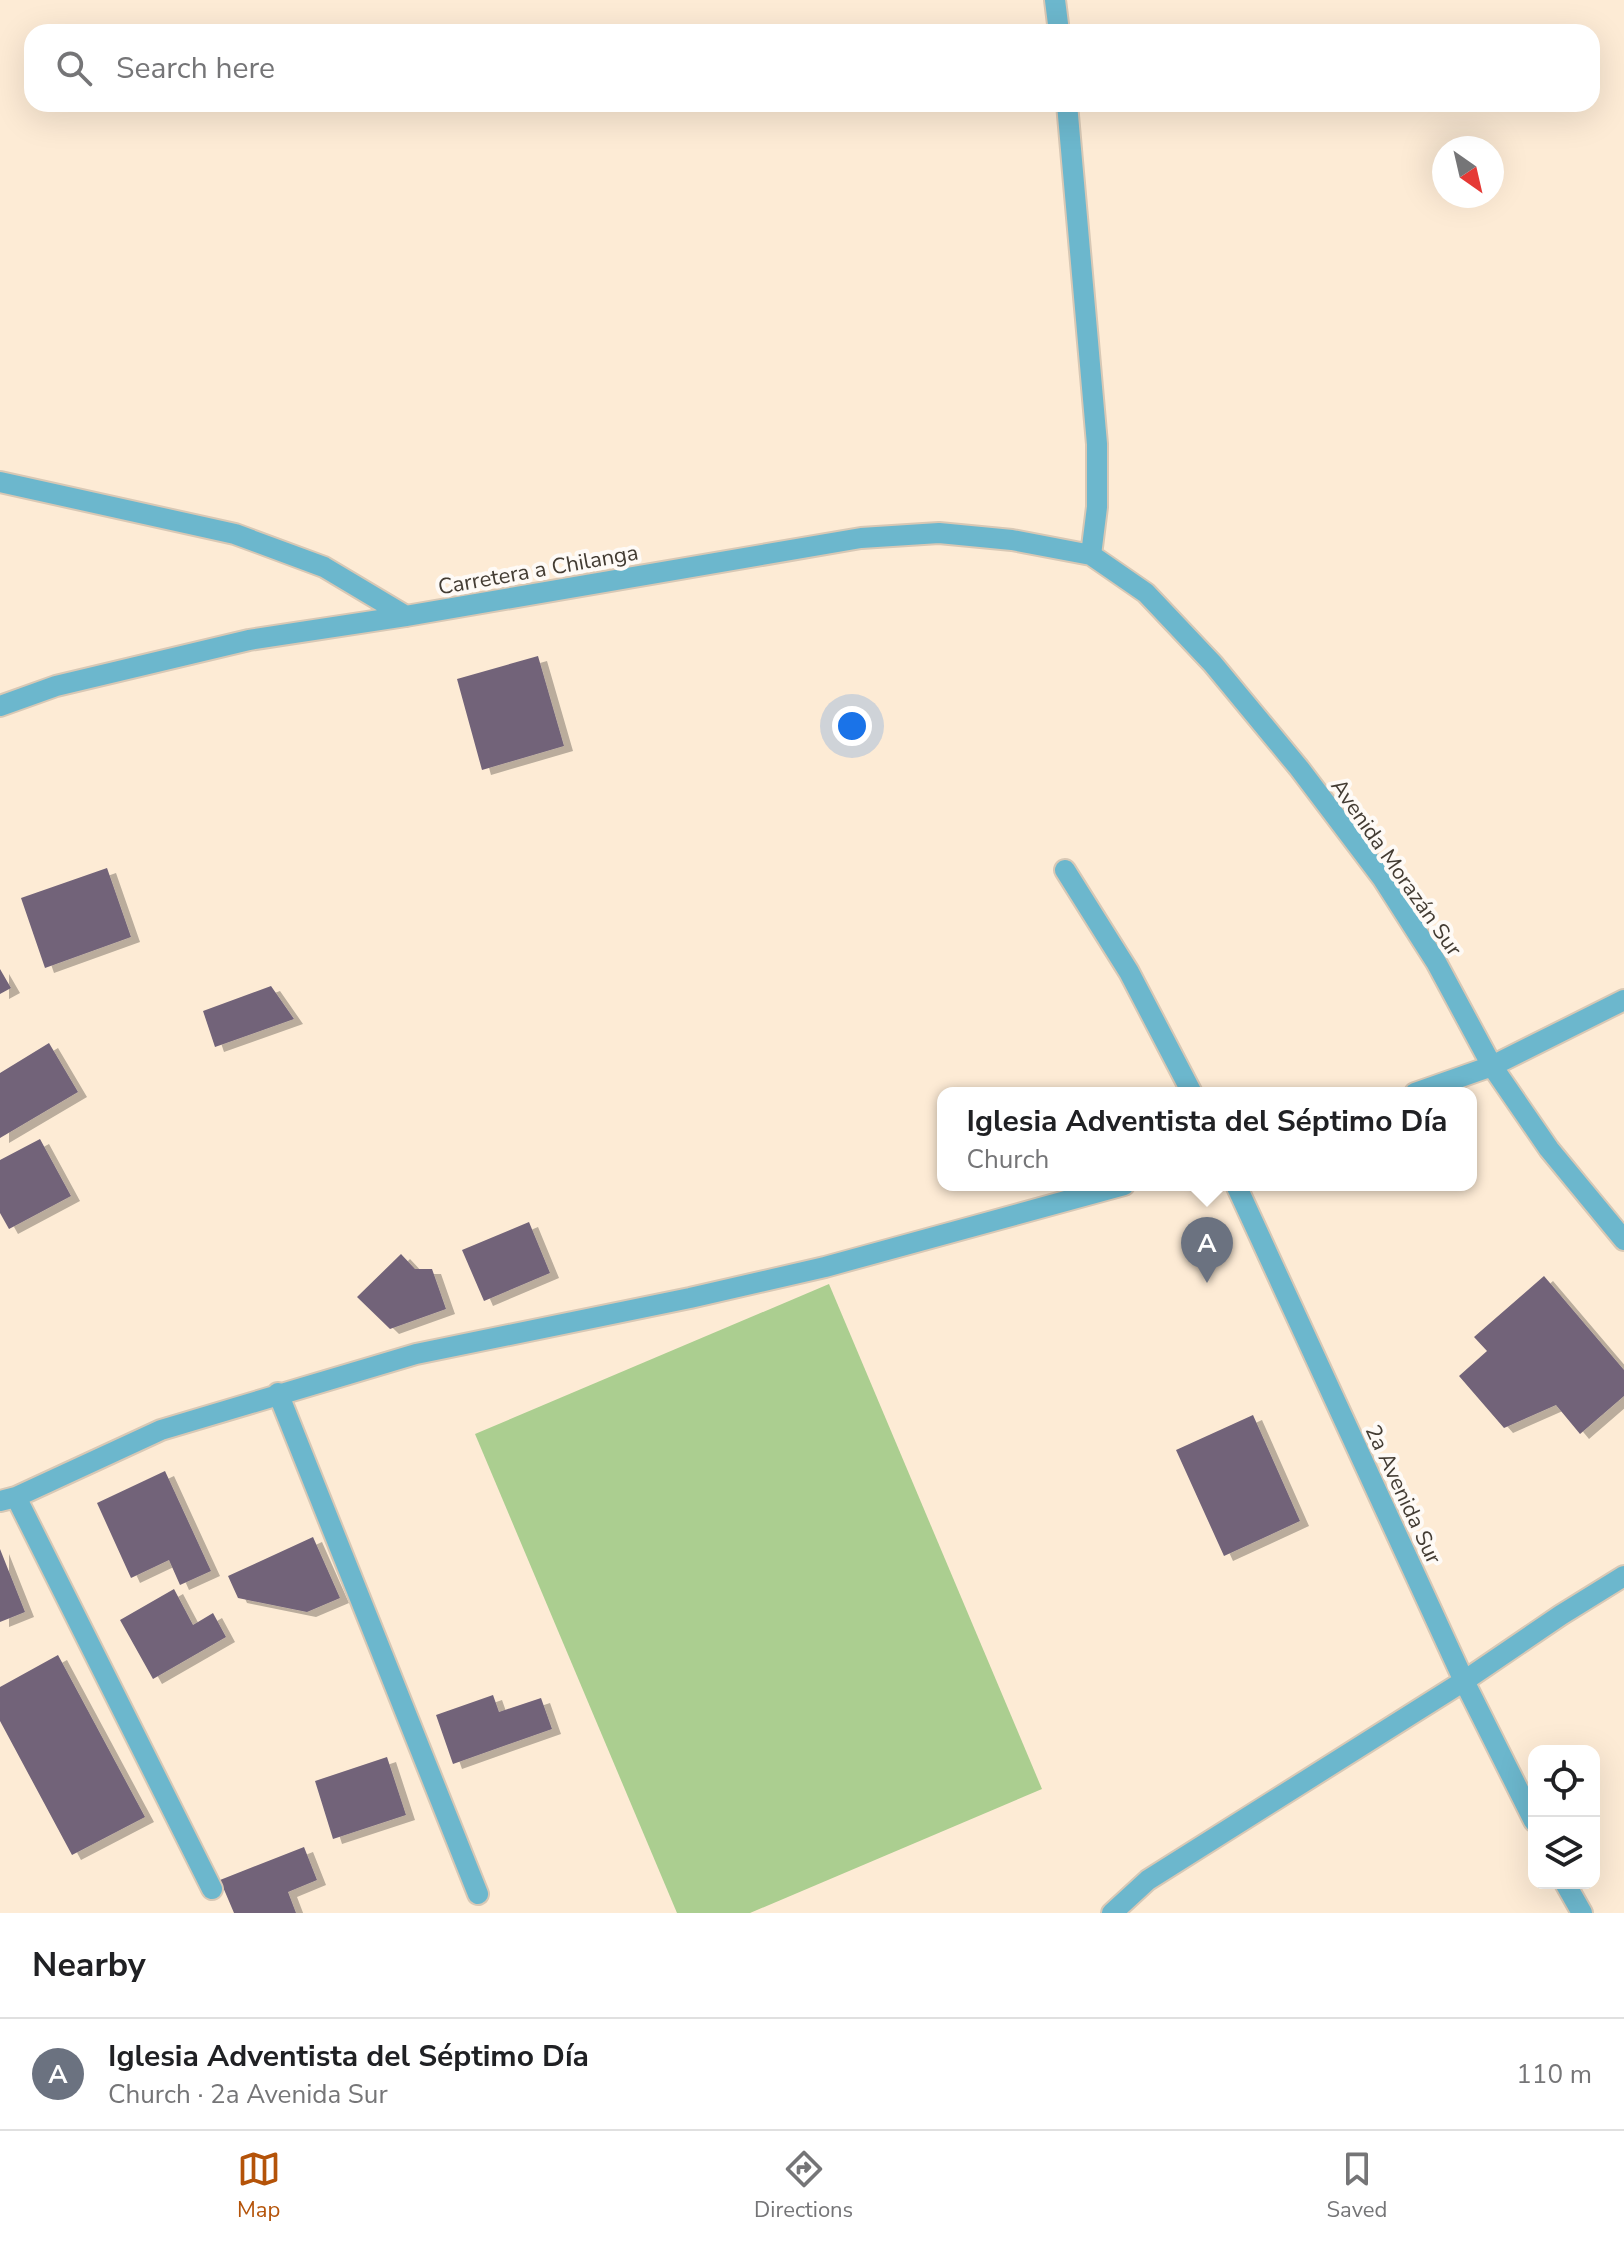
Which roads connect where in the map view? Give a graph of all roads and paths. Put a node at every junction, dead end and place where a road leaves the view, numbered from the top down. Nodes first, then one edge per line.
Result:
1 (1055, 0) edge
2 (1058, 24) edge
3 (1068, 112) edge
4 (0, 482) edge
5 (1091, 555) junction
6 (406, 616) junction
7 (0, 706) edge
8 (1065, 870) dead end
9 (1624, 1000) edge
10 (1492, 1066) junction
11 (1189, 1087) edge
12 (1432, 1087) edge
13 (1102, 1191) edge
14 (1239, 1191) edge
15 (1624, 1240) edge
16 (278, 1393) junction
17 (8, 1499) edge
18 (1624, 1576) edge
19 (1464, 1681) junction
20 (1532, 1817) edge
21 (212, 1889) dead end
22 (1568, 1889) edge
23 (478, 1894) dead end
24 (1112, 1913) edge
25 (1582, 1913) edge

1 - 2 street
3 - 5 street
4 - 6 street
5 - 6 street, Carretera a Chilanga
5 - 10 street, Avenida Morazán Sur
6 - 7 street, Carretera a Chilanga
8 - 11 street
9 - 10 street
10 - 12 street
10 - 15 street, Avenida Morazán Sur
13 - 16 street
14 - 19 street, 2a Avenida Sur
16 - 17 street
16 - 23 street
17 - 21 street
18 - 19 street
19 - 20 street, 2a Avenida Sur
19 - 24 street
22 - 25 street

